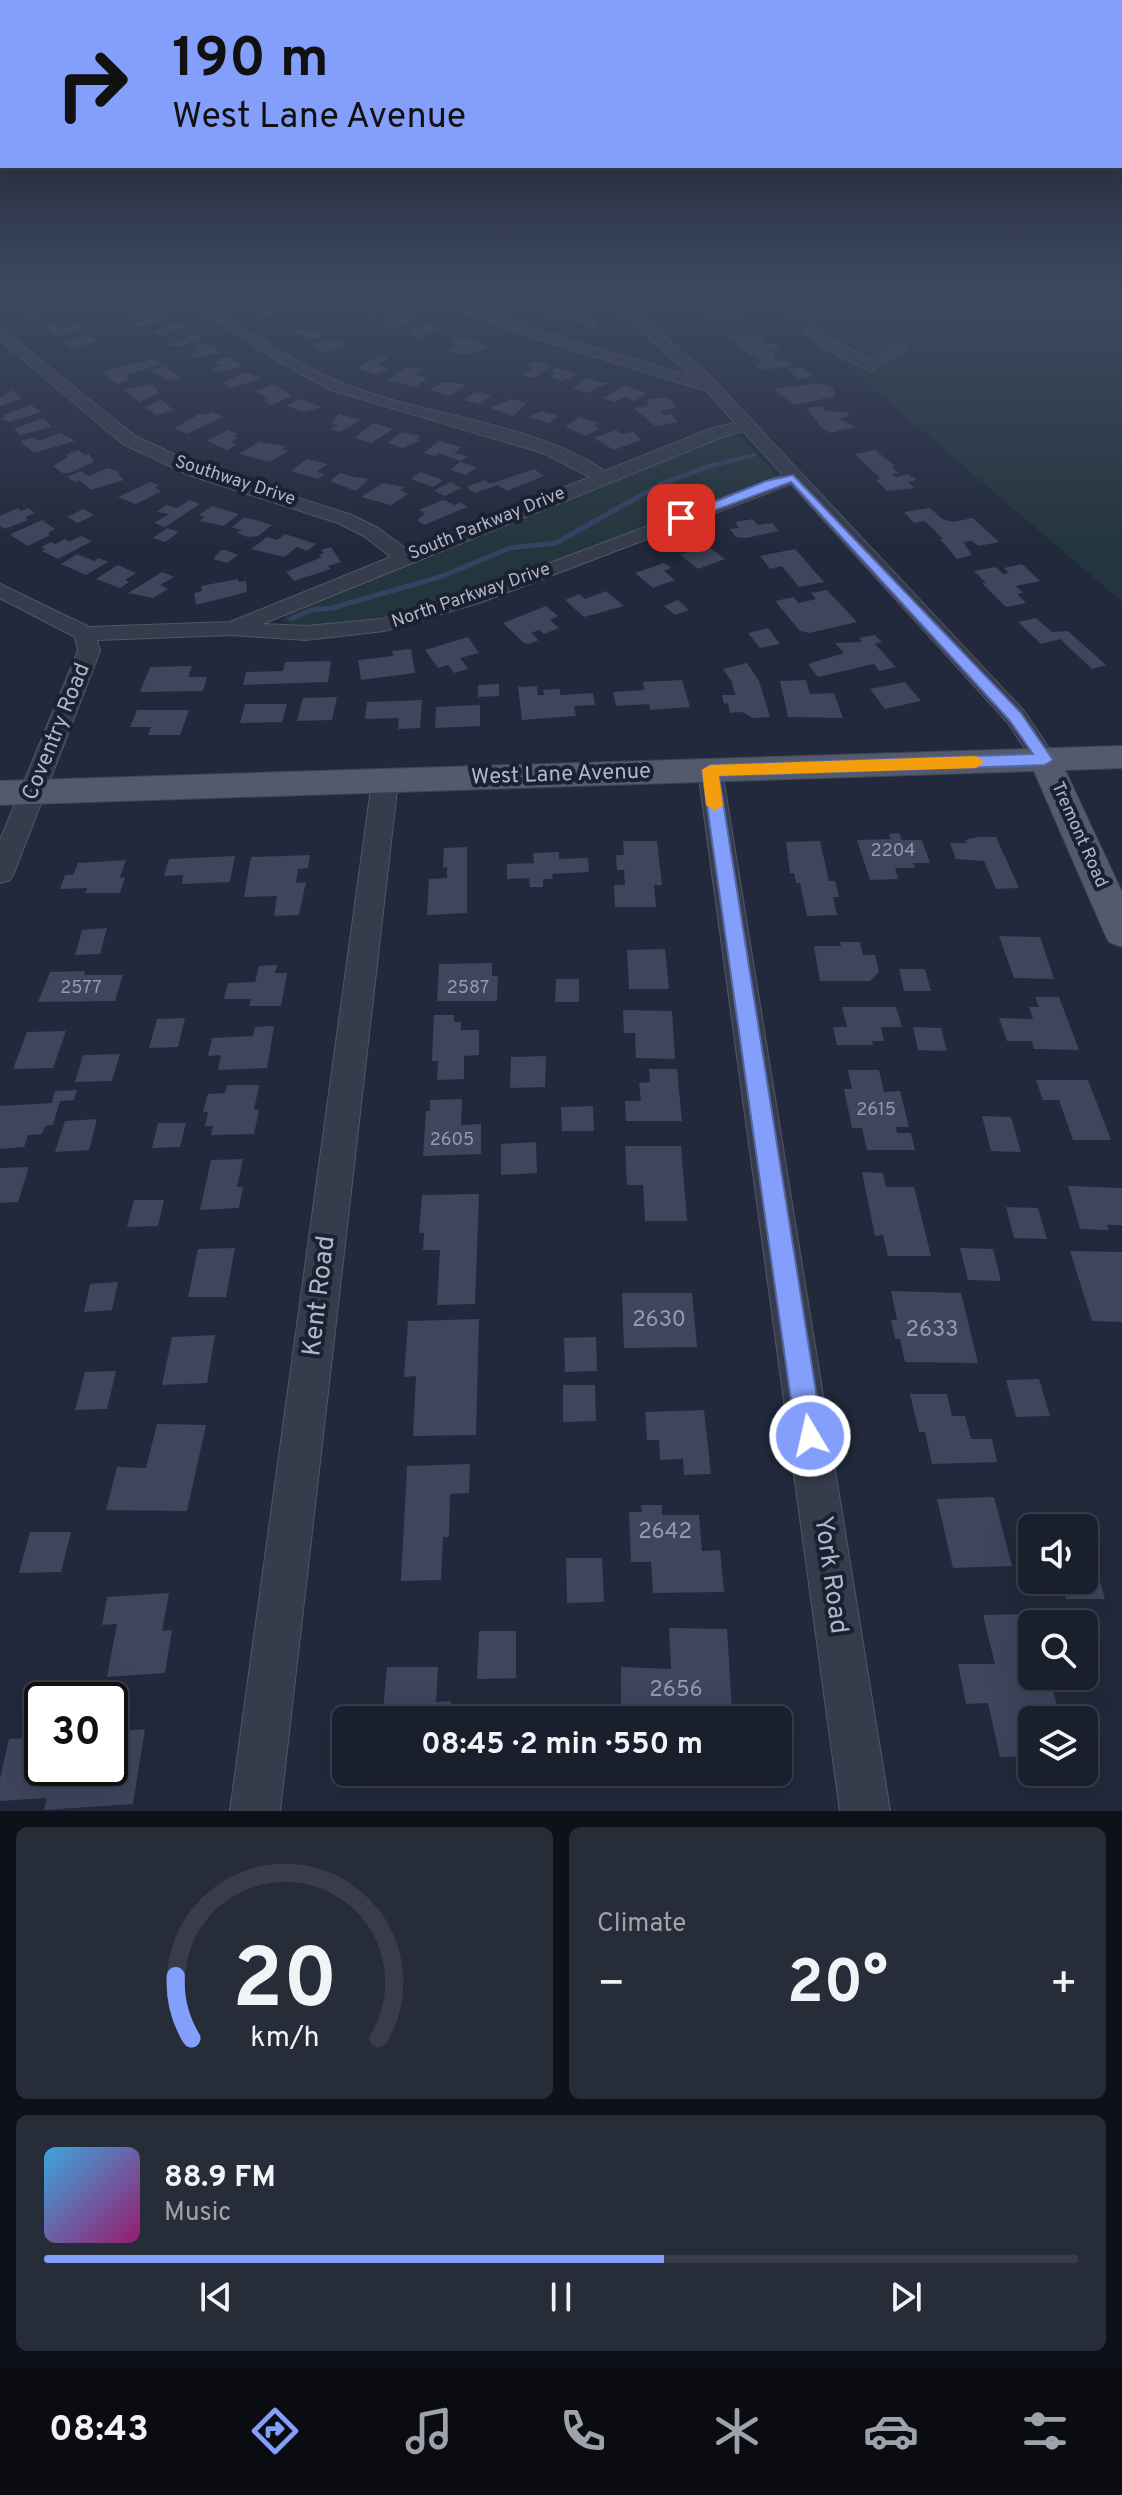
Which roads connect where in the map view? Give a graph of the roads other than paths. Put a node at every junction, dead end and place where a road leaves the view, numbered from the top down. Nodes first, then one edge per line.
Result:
1 (54, 378) edge
2 (320, 378) edge
3 (684, 378) edge
4 (702, 378) edge
5 (717, 395) junction
6 (744, 426) junction
7 (603, 478) junction
8 (793, 478) junction
9 (404, 557) junction
10 (0, 590) edge
11 (231, 628) junction
12 (85, 634) junction
13 (1122, 757) edge
14 (1045, 760) junction
15 (710, 770) junction
16 (385, 781) junction
17 (34, 792) junction
18 (0, 793) edge
19 (0, 873) edge
20 (1122, 932) edge
21 (255, 1811) edge
22 (865, 1811) edge

1 - 9 street, Southway Drive
2 - 7 street
3 - 5 street
4 - 5 street, Tremont Road
5 - 6 street, Tremont Road
6 - 7 street, South Parkway Drive
6 - 8 street, Tremont Road
7 - 9 street, South Parkway Drive
8 - 11 street, North Parkway Drive
8 - 14 street, Tremont Road
9 - 11 street, South Parkway Drive
10 - 12 street, Coventry Road
11 - 12 street, North Parkway Drive
12 - 17 street, Coventry Road
13 - 14 main road, West Lane Avenue
14 - 15 main road, West Lane Avenue
14 - 20 main road, Tremont Road
15 - 16 main road, West Lane Avenue
15 - 22 street, York Road
16 - 17 main road, West Lane Avenue
16 - 21 street, Kent Road
17 - 18 main road, West Lane Avenue
17 - 19 street, Coventry Road

